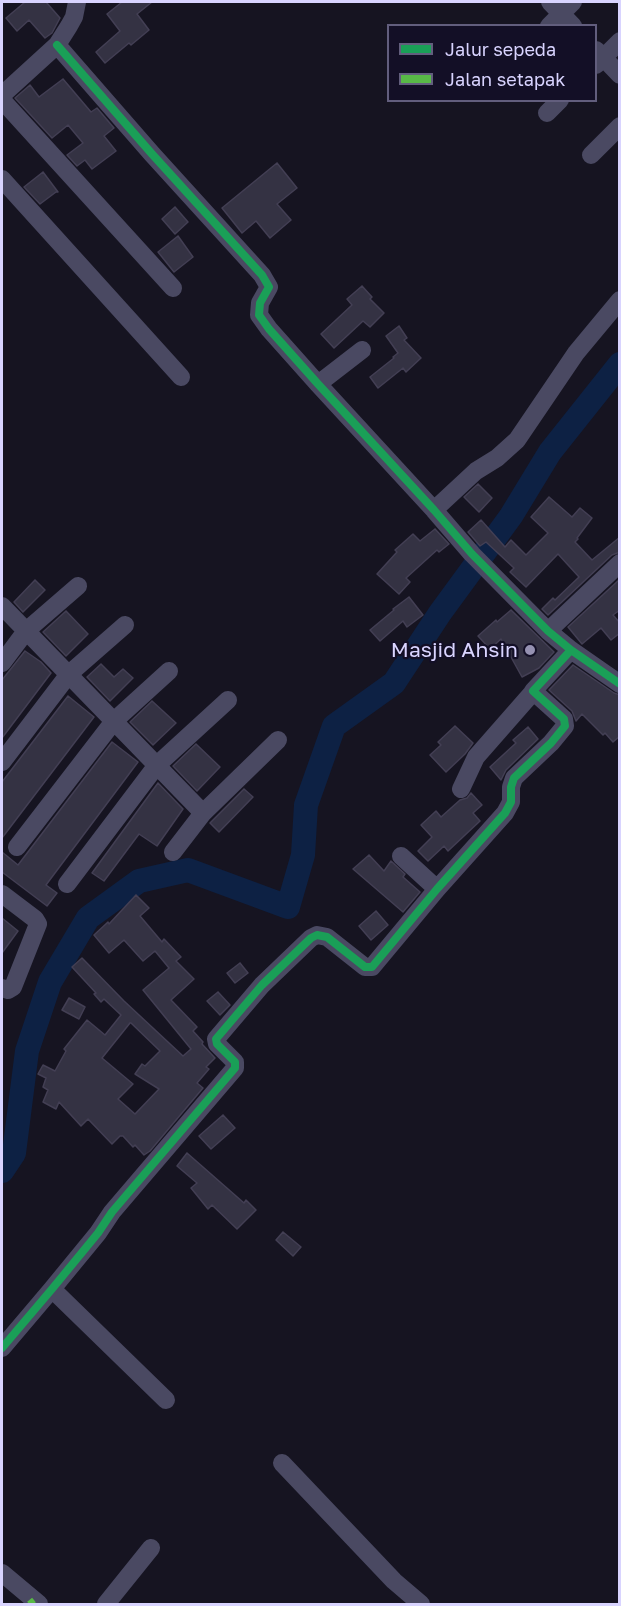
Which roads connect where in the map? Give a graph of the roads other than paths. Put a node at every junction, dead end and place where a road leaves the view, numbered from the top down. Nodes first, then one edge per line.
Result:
1 (77, 2) edge
2 (620, 41) edge
3 (57, 45) junction
4 (598, 58) edge
5 (620, 75) edge
6 (2, 95) edge
7 (2, 100) edge
8 (620, 126) edge
9 (591, 155) dead end
10 (2, 179) edge
11 (173, 288) dead end
12 (620, 300) edge
13 (362, 350) dead end
14 (180, 377) dead end
15 (318, 384) junction
16 (434, 510) junction
17 (620, 563) edge
18 (78, 585) dead end
19 (2, 606) edge
20 (125, 625) dead end
21 (26, 631) junction
22 (548, 631) junction
23 (571, 650) junction
24 (2, 663) edge
25 (169, 671) dead end
26 (69, 674) junction
27 (620, 684) edge
28 (533, 692) junction
29 (228, 699) dead end
30 (114, 721) junction
31 (278, 740) dead end
32 (2, 762) edge
33 (157, 765) junction
34 (461, 789) dead end
35 (203, 813) junction
36 (17, 847) dead end
37 (173, 852) dead end
38 (401, 856) dead end
39 (67, 884) dead end
40 (437, 890) junction
41 (2, 894) edge
42 (2, 988) edge
43 (52, 1289) junction
44 (2, 1348) edge
45 (166, 1400) dead end
46 (282, 1463) dead end
47 (151, 1548) dead end
48 (2, 1573) edge
49 (39, 1605) edge
50 (106, 1605) edge
51 (421, 1605) edge

1 - 3 street
2 - 4 street
3 - 6 street
3 - 15 street
4 - 5 street
7 - 11 street
8 - 9 street
10 - 14 street
12 - 16 street
13 - 15 street
15 - 16 street
16 - 22 street
17 - 22 street
18 - 21 street
19 - 21 street
20 - 26 street
21 - 24 street
21 - 26 street
22 - 23 street
23 - 27 street
23 - 28 street
25 - 30 street
26 - 30 street
26 - 32 street
28 - 34 street
28 - 40 street
29 - 33 street
30 - 33 street
30 - 36 street
31 - 35 street
33 - 35 street
33 - 39 street
35 - 37 street
38 - 40 street
40 - 43 street
41 - 42 street
43 - 44 street
43 - 45 street
46 - 51 street
47 - 50 street
48 - 49 street

